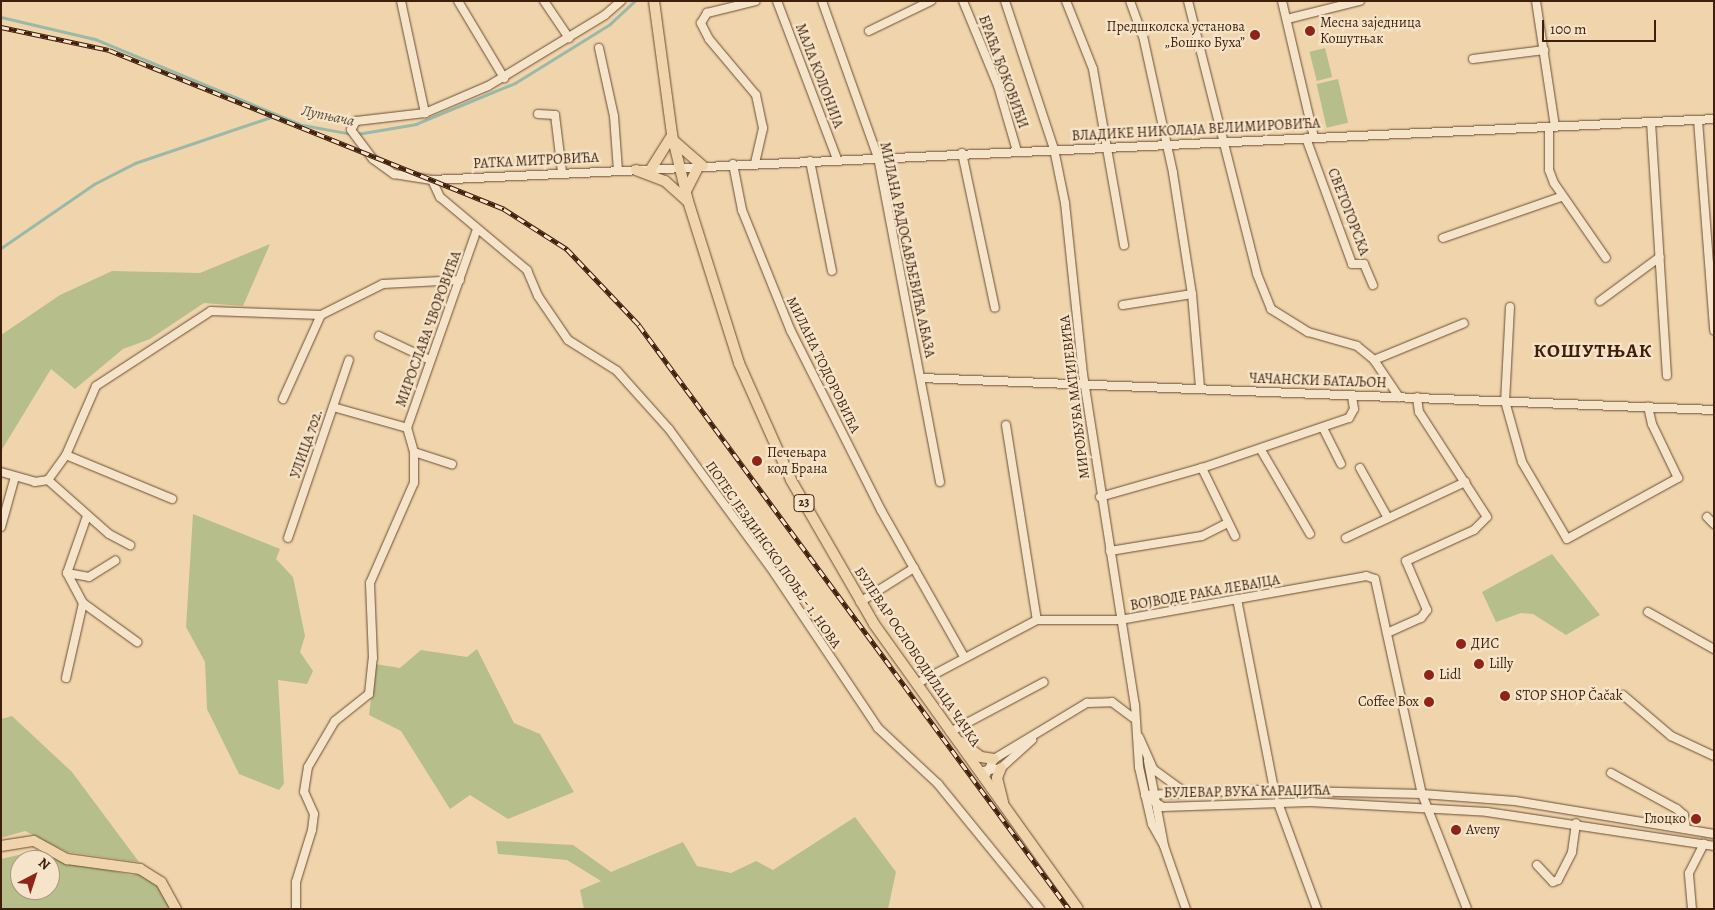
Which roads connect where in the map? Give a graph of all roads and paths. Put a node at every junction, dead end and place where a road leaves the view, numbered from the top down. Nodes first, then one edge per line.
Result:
1 (401, 1) edge
2 (458, 1) edge
3 (544, 1) edge
4 (621, 1) edge
5 (654, 1) edge
6 (756, 1) edge
7 (777, 1) edge
8 (822, 1) edge
9 (931, 1) edge
10 (963, 1) edge
11 (1005, 1) edge
12 (1066, 1) edge
13 (1130, 1) edge
14 (1188, 1) edge
15 (1282, 1) edge
16 (1360, 1) edge
17 (1536, 1) edge
18 (1287, 19) junction
19 (870, 31) dead end
20 (569, 38) junction
21 (599, 48) dead end
22 (1544, 50) junction
23 (1473, 59) dead end
24 (504, 78) junction
25 (425, 113) junction
26 (538, 114) dead end
27 (1714, 119) edge
28 (1698, 120) junction
29 (1650, 122) junction
30 (1552, 126) junction
31 (673, 138) junction
32 (1310, 138) junction
33 (1223, 142) junction
34 (1167, 144) junction
35 (1108, 147) junction
36 (1054, 149) junction
37 (1017, 151) junction
38 (962, 153) junction
39 (878, 157) junction
40 (837, 159) junction
41 (810, 160) junction
42 (755, 163) junction
43 (733, 164) junction
44 (701, 166) junction
45 (680, 168) junction
46 (651, 169) junction
47 (618, 170) junction
48 (636, 170) junction
49 (562, 172) junction
50 (432, 180) junction
51 (687, 197) junction
52 (1561, 197) junction
53 (477, 229) junction
54 (1443, 238) dead end
55 (1124, 245) dead end
56 (1660, 257) junction
57 (1606, 258) dead end
58 (832, 271) dead end
59 (460, 280) junction
60 (1373, 285) dead end
61 (1192, 294) junction
62 (1600, 301) dead end
63 (1123, 306) dead end
64 (1510, 307) dead end
65 (995, 308) dead end
66 (321, 316) junction
67 (1464, 322) dead end
68 (1714, 330) edge
69 (378, 336) dead end
70 (349, 360) dead end
71 (430, 360) junction
72 (1374, 360) junction
73 (1667, 375) dead end
74 (921, 378) junction
75 (1084, 384) junction
76 (1200, 388) junction
77 (1352, 396) junction
78 (1399, 397) junction
79 (1417, 397) junction
80 (283, 399) dead end
81 (1505, 401) junction
82 (1648, 406) junction
83 (333, 407) junction
84 (1714, 410) edge
85 (1006, 425) dead end
86 (408, 428) junction
87 (1323, 428) junction
88 (1261, 450) junction
89 (414, 452) junction
90 (66, 455) junction
91 (452, 464) dead end
92 (1341, 464) dead end
93 (1202, 468) junction
94 (1360, 468) dead end
95 (1, 472) edge
96 (15, 477) junction
97 (48, 480) junction
98 (940, 482) dead end
99 (1465, 482) junction
100 (1100, 497) junction
101 (172, 499) dead end
102 (87, 516) junction
103 (1707, 517) dead end
104 (1388, 518) junction
105 (1228, 523) junction
106 (1714, 524) edge
107 (2, 527) edge
108 (1310, 534) dead end
109 (1235, 536) dead end
110 (288, 538) dead end
111 (1346, 538) dead end
112 (130, 545) dead end
113 (1110, 551) junction
114 (115, 561) dead end
115 (914, 568) junction
116 (67, 573) junction
117 (1238, 599) junction
118 (860, 602) junction
119 (83, 603) junction
120 (1648, 612) dead end
121 (1037, 620) junction
122 (1120, 620) junction
123 (1387, 633) junction
124 (137, 642) dead end
125 (1714, 649) edge
126 (964, 657) junction
127 (66, 678) dead end
128 (1044, 682) dead end
129 (916, 684) junction
130 (1623, 695) dead end
131 (1133, 718) junction
132 (950, 732) junction
133 (1137, 733) junction
134 (1033, 738) junction
135 (957, 741) junction
136 (1714, 756) edge
137 (994, 759) junction
138 (1148, 761) junction
139 (1001, 768) junction
140 (982, 773) junction
141 (1612, 774) dead end
142 (1274, 790) junction
143 (1186, 791) junction
144 (1154, 792) junction
145 (1422, 794) junction
146 (1145, 795) junction
147 (1278, 803) junction
148 (1003, 805) junction
149 (1157, 806) junction
150 (1428, 808) junction
151 (1576, 823) junction
152 (1686, 829) junction
153 (1714, 834) edge
154 (1704, 844) junction
155 (1, 846) edge
156 (1164, 846) junction
157 (1714, 846) edge
158 (1537, 866) dead end
159 (176, 909) edge
160 (296, 909) edge
161 (1040, 909) edge
162 (1078, 909) edge
163 (1186, 909) edge
164 (1316, 909) edge
165 (1467, 909) edge
166 (1692, 909) edge

1 - 25 street
2 - 24 street
3 - 20 street
4 - 20 street
5 - 31 main road, БУЛЕВАР ОСЛОБОДИЛАЦА ЧАЧКА / 23
6 - 42 street
7 - 40 street, МАЛА КОЛОНИЈА
8 - 39 street, МИЛАНА РАДОСАВЉЕВИЋА АБАЗА
9 - 19 street
10 - 37 street, БРАЋА ЂОКОВИЋИ
11 - 36 street, МИРОЉУБА МАТИЈЕВИЋА
12 - 35 street
13 - 34 street
14 - 33 street
15 - 18 street, СВЕТОГОРСКА
16 - 18 street
17 - 22 street
18 - 32 street, СВЕТОГОРСКА
20 - 24 street
21 - 47 street
22 - 23 street
22 - 30 street
24 - 25 street
25 - 50 street, РАТКА МИТРОВИЋА
26 - 49 street
27 - 28 street, ВЛАДИКЕ НИКОЛАЈА ВЕЛИМИРОВИЋА
28 - 29 street, ВЛАДИКЕ НИКОЛАЈА ВЕЛИМИРОВИЋА
28 - 68 street
29 - 30 street, ВЛАДИКЕ НИКОЛАЈА ВЕЛИМИРОВИЋА
29 - 56 street
30 - 32 street, ВЛАДИКЕ НИКОЛАЈА ВЕЛИМИРОВИЋА
30 - 52 street
31 - 44 main road
31 - 45 main road, БУЛЕВАР ОСЛОБОДИЛАЦА ЧАЧКА / 23
31 - 46 main road
32 - 33 street, ВЛАДИКЕ НИКОЛАЈА ВЕЛИМИРОВИЋА
32 - 60 street, СВЕТОГОРСКА
33 - 34 street, ВЛАДИКЕ НИКОЛАЈА ВЕЛИМИРОВИЋА
33 - 72 street
34 - 35 street, ВЛАДИКЕ НИКОЛАЈА ВЕЛИМИРОВИЋА
34 - 61 street
35 - 36 street, ВЛАДИКЕ НИКОЛАЈА ВЕЛИМИРОВИЋА
35 - 55 street
36 - 37 street, ВЛАДИКЕ НИКОЛАЈА ВЕЛИМИРОВИЋА
36 - 75 street, МИРОЉУБА МАТИЈЕВИЋА
37 - 38 street, ВЛАДИКЕ НИКОЛАЈА ВЕЛИМИРОВИЋА
38 - 39 street, ВЛАДИКЕ НИКОЛАЈА ВЕЛИМИРОВИЋА
38 - 65 street
39 - 40 street, ВЛАДИКЕ НИКОЛАЈА ВЕЛИМИРОВИЋА
39 - 74 street, МИЛАНА РАДОСАВЉЕВИЋА АБАЗА
40 - 41 street, ВЛАДИКЕ НИКОЛАЈА ВЕЛИМИРОВИЋА
41 - 42 street, ВЛАДИКЕ НИКОЛАЈА ВЕЛИМИРОВИЋА
41 - 58 street
42 - 43 street, ВЛАДИКЕ НИКОЛАЈА ВЕЛИМИРОВИЋА
43 - 44 street, ВЛАДИКЕ НИКОЛАЈА ВЕЛИМИРОВИЋА
43 - 115 street, МИЛАНА ТОДОРОВИЋА
44 - 45 street, ВЛАДИКЕ НИКОЛАЈА ВЕЛИМИРОВИЋА
44 - 51 main road
45 - 46 street, РАТКА МИТРОВИЋА
45 - 51 main road, БУЛЕВАР ОСЛОБОДИЛАЦА ЧАЧКА / 23
46 - 48 street, РАТКА МИТРОВИЋА
47 - 48 street, РАТКА МИТРОВИЋА
47 - 49 street, РАТКА МИТРОВИЋА
48 - 51 main road
49 - 50 street, РАТКА МИТРОВИЋА
50 - 53 street, ПОТЕС ЈЕЗДИНСКО ПОЉЕ - 1. НОВА
51 - 118 main road, БУЛЕВАР ОСЛОБОДИЛАЦА ЧАЧКА / 23
52 - 54 street
52 - 57 street
53 - 59 street, МИРОСЛАВА ЧВОРОВИЋА
53 - 161 street, ПОТЕС ЈЕЗДИНСКО ПОЉЕ - 1. НОВА
56 - 62 street
56 - 73 street
59 - 66 street
59 - 71 street, МИРОСЛАВА ЧВОРОВИЋА
61 - 63 street
61 - 76 street
64 - 81 street
66 - 80 street
66 - 90 street
67 - 72 street
69 - 71 street
70 - 83 street, УЛИЦА 702.
71 - 86 street, МИРОСЛАВА ЧВОРОВИЋА
72 - 78 street
74 - 75 street, ЧАЧАНСКИ БАТАЉОН
74 - 98 street, МИЛАНА РАДОСАВЉЕВИЋА АБАЗА
75 - 76 street, ЧАЧАНСКИ БАТАЉОН
75 - 100 street, МИРОЉУБА МАТИЈЕВИЋА
76 - 77 street, ЧАЧАНСКИ БАТАЉОН
77 - 78 street, ЧАЧАНСКИ БАТАЉОН
77 - 87 street
78 - 79 street, ЧАЧАНСКИ БАТАЉОН
79 - 81 street, ЧАЧАНСКИ БАТАЉОН
79 - 99 street
81 - 82 street, ЧАЧАНСКИ БАТАЉОН
81 - 82 street
82 - 84 street, ЧАЧАНСКИ БАТАЉОН
83 - 86 street
83 - 110 street, УЛИЦА 702.
85 - 121 street
86 - 89 street, МИРОСЛАВА ЧВОРОВИЋА
87 - 88 street
87 - 92 street
88 - 93 street
88 - 108 street
89 - 91 street
89 - 160 street, МИРОСЛАВА ЧВОРОВИЋА
90 - 97 street
90 - 101 street
93 - 100 street
93 - 105 street
94 - 104 street
95 - 96 street
96 - 97 street
96 - 107 street
97 - 102 street
99 - 104 street
99 - 123 street
100 - 113 street, МИРОЉУБА МАТИЈЕВИЋА
102 - 112 street
102 - 116 street
103 - 106 street
104 - 111 street
105 - 109 street
105 - 113 street
113 - 122 street, МИРОЉУБА МАТИЈЕВИЋА
114 - 116 street
115 - 118 street
115 - 126 street, МИЛАНА ТОДОРОВИЋА
116 - 119 street
117 - 122 street, ВОЈВОДЕ РАКА ЛЕВАЈЦА
117 - 123 street, ВОЈВОДЕ РАКА ЛЕВАЈЦА
117 - 142 street
118 - 129 main road, БУЛЕВАР ОСЛОБОДИЛАЦА ЧАЧКА / 23
119 - 124 street
119 - 127 street
120 - 125 street
121 - 122 street, ВОЈВОДЕ РАКА ЛЕВАЈЦА
121 - 126 street, ВОЈВОДЕ РАКА ЛЕВАЈЦА
122 - 131 street, МИРОЉУБА МАТИЈЕВИЋА
123 - 145 street
126 - 129 street, ВОЈВОДЕ РАКА ЛЕВАЈЦА
128 - 132 street
129 - 132 main road, БУЛЕВАР ОСЛОБОДИЛАЦА ЧАЧКА / 23
130 - 136 street
131 - 133 street, МИРОЉУБА МАТИЈЕВИЋА
131 - 134 street
132 - 135 main road, БУЛЕВАР ОСЛОБОДИЛАЦА ЧАЧКА / 23
133 - 138 street
133 - 146 street, МИРОЉУБА МАТИЈЕВИЋА
134 - 137 street
134 - 139 street
135 - 137 main road
135 - 140 main road, БУЛЕВАР ОСЛОБОДИЛАЦА ЧАЧКА / 23
137 - 140 street
138 - 143 street
138 - 144 street
139 - 140 street
139 - 148 main road
140 - 148 main road, БУЛЕВАР ОСЛОБОДИЛАЦА ЧАЧКА / 23
141 - 152 street
142 - 143 street, БУЛЕВАР ВУКА КАРАЏИЋА
142 - 145 street, БУЛЕВАР ВУКА КАРАЏИЋА
143 - 144 street, БУЛЕВАР ВУКА КАРАЏИЋА
144 - 146 street, БУЛЕВАР ВУКА КАРАЏИЋА
144 - 149 street
145 - 150 street
145 - 152 street, БУЛЕВАР ВУКА КАРАЏИЋА
146 - 149 street, БУЛЕВАР ВУКА КАРАЏИЋА
146 - 156 street, МИРОЉУБА МАТИЈЕВИЋА
147 - 149 street, БУЛЕВАР ВУКА КАРАЏИЋА
147 - 150 street, БУЛЕВАР ВУКА КАРАЏИЋА
147 - 164 street
148 - 162 main road, БУЛЕВАР ОСЛОБОДИЛАЦА ЧАЧКА / 23
149 - 156 street
150 - 151 street, БУЛЕВАР ВУКА КАРАЏИЋА
150 - 165 street
151 - 154 street, БУЛЕВАР ВУКА КАРАЏИЋА
151 - 158 street
152 - 153 street, БУЛЕВАР ВУКА КАРАЏИЋА
154 - 157 street, БУЛЕВАР ВУКА КАРАЏИЋА
154 - 166 street
155 - 159 main road
156 - 163 street

